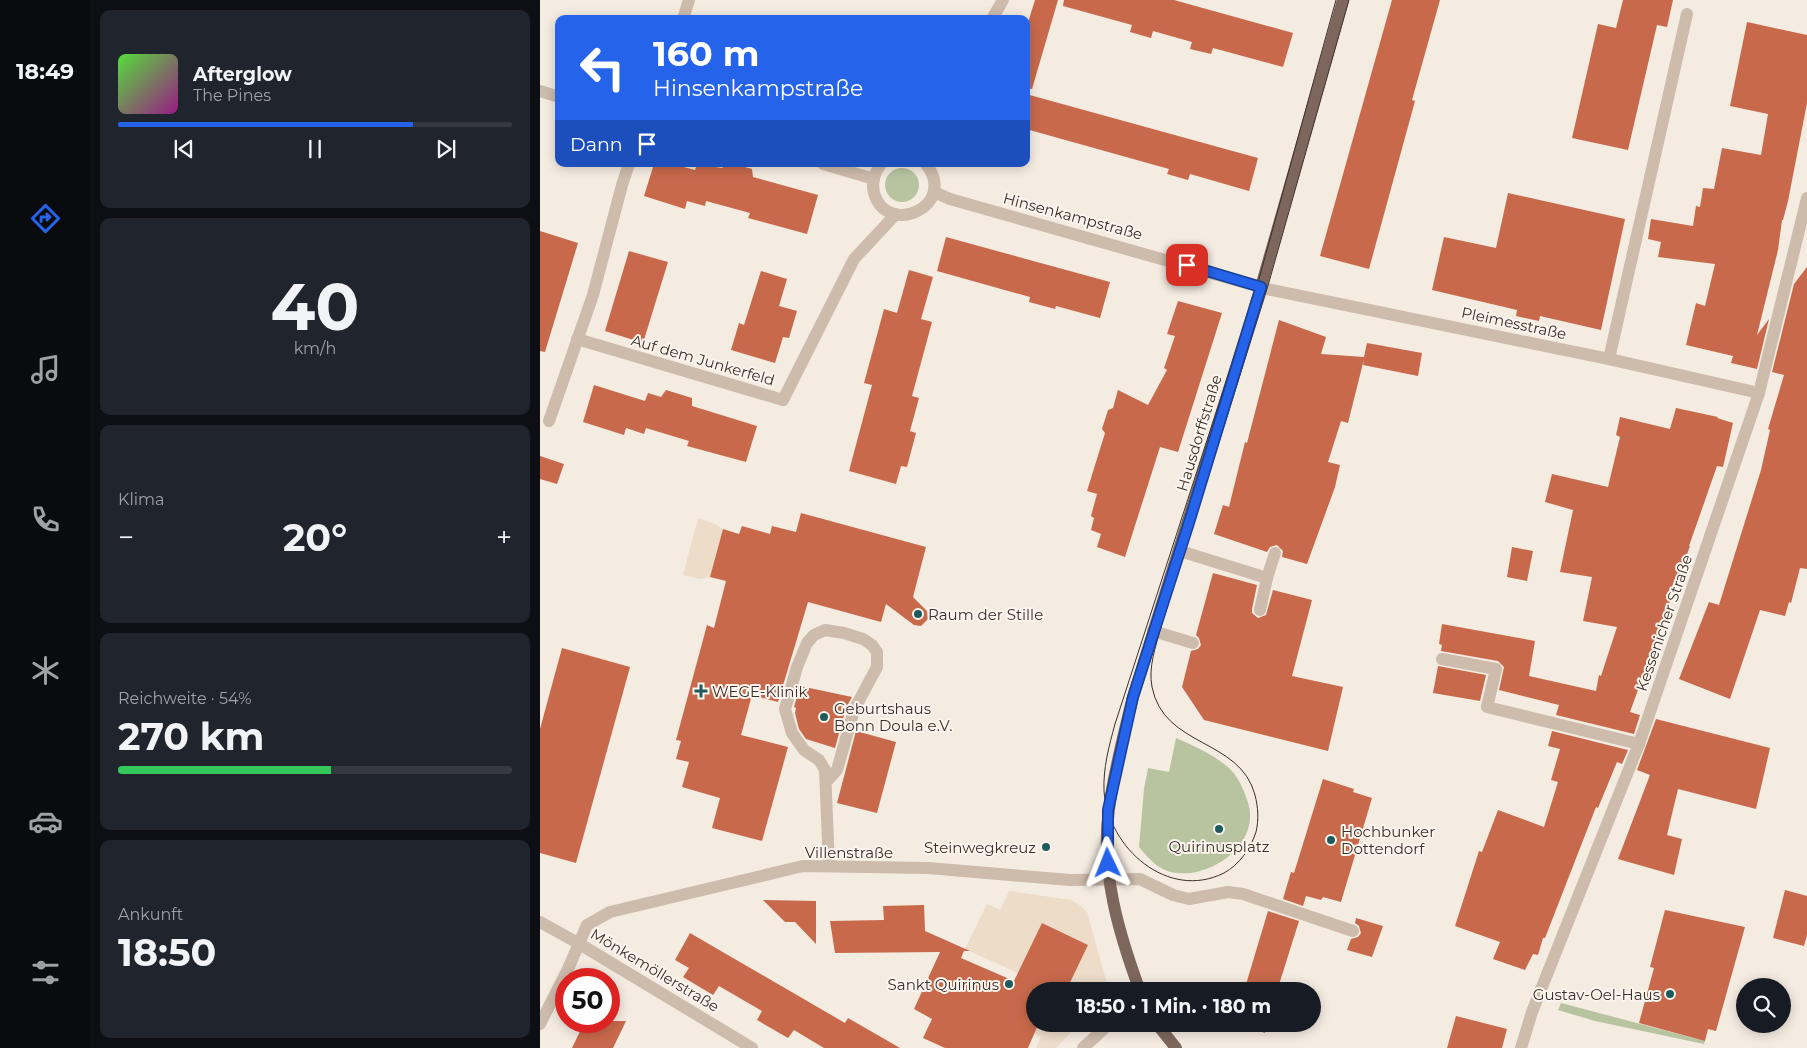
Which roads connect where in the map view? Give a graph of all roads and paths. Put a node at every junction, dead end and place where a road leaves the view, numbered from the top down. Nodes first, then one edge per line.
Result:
1 (689, 0) edge
2 (1002, 0) edge
3 (1343, 0) edge
4 (1687, 14) dead end
5 (684, 15) edge
6 (994, 15) edge
7 (540, 92) edge
8 (555, 96) edge
9 (628, 167) edge
10 (833, 167) edge
11 (878, 167) edge
12 (928, 167) edge
13 (874, 179) junction
14 (934, 192) junction
15 (1807, 198) edge
16 (896, 214) junction
17 (1261, 287) junction
18 (577, 339) junction
19 (1609, 359) junction
20 (1759, 394) junction
21 (549, 421) dead end
22 (1180, 551) junction
23 (1275, 553) dead end
24 (1267, 578) junction
25 (1260, 610) dead end
26 (1154, 631) junction
27 (1193, 643) dead end
28 (1442, 659) dead end
29 (1639, 744) junction
30 (826, 782) junction
31 (828, 866) junction
32 (1109, 879) junction
33 (540, 922) edge
34 (1353, 931) dead end
35 (578, 942) junction
36 (1137, 982) edge
37 (540, 1024) edge
38 (1100, 1032) edge
39 (1163, 1032) edge
40 (752, 1048) edge
41 (1083, 1048) edge
42 (1176, 1048) edge
43 (1521, 1048) edge

1 - 5 street
2 - 6 street
3 - 17 main road, Hausdorffstraße
4 - 19 street
7 - 8 street
9 - 18 street
10 - 13 street
11 - 13 street
12 - 14 street
13 - 16 street
14 - 16 street
14 - 17 street, Hinsenkampstraße
15 - 20 street, Kessenicher Straße
16 - 18 street, Auf dem Junkerfeld
17 - 19 street, Pleimesstraße
17 - 22 main road, Hausdorffstraße
18 - 21 street
19 - 20 street, Pleimesstraße
20 - 29 street, Kessenicher Straße
22 - 24 street
22 - 26 main road, Hausdorffstraße
23 - 24 street
24 - 25 street
26 - 27 street
26 - 32 main road, Hausdorffstraße
28 - 29 street
29 - 43 street, Kessenicher Straße
30 - 30 street
30 - 31 street
31 - 32 street, Villenstraße
31 - 35 street, Villenstraße
32 - 34 street, Villenstraße
32 - 36 main road, Hausdorffstraße
33 - 35 street, Mönkemöllerstraße
35 - 37 street, Villenstraße
35 - 40 street, Mönkemöllerstraße
38 - 41 street
39 - 42 main road

